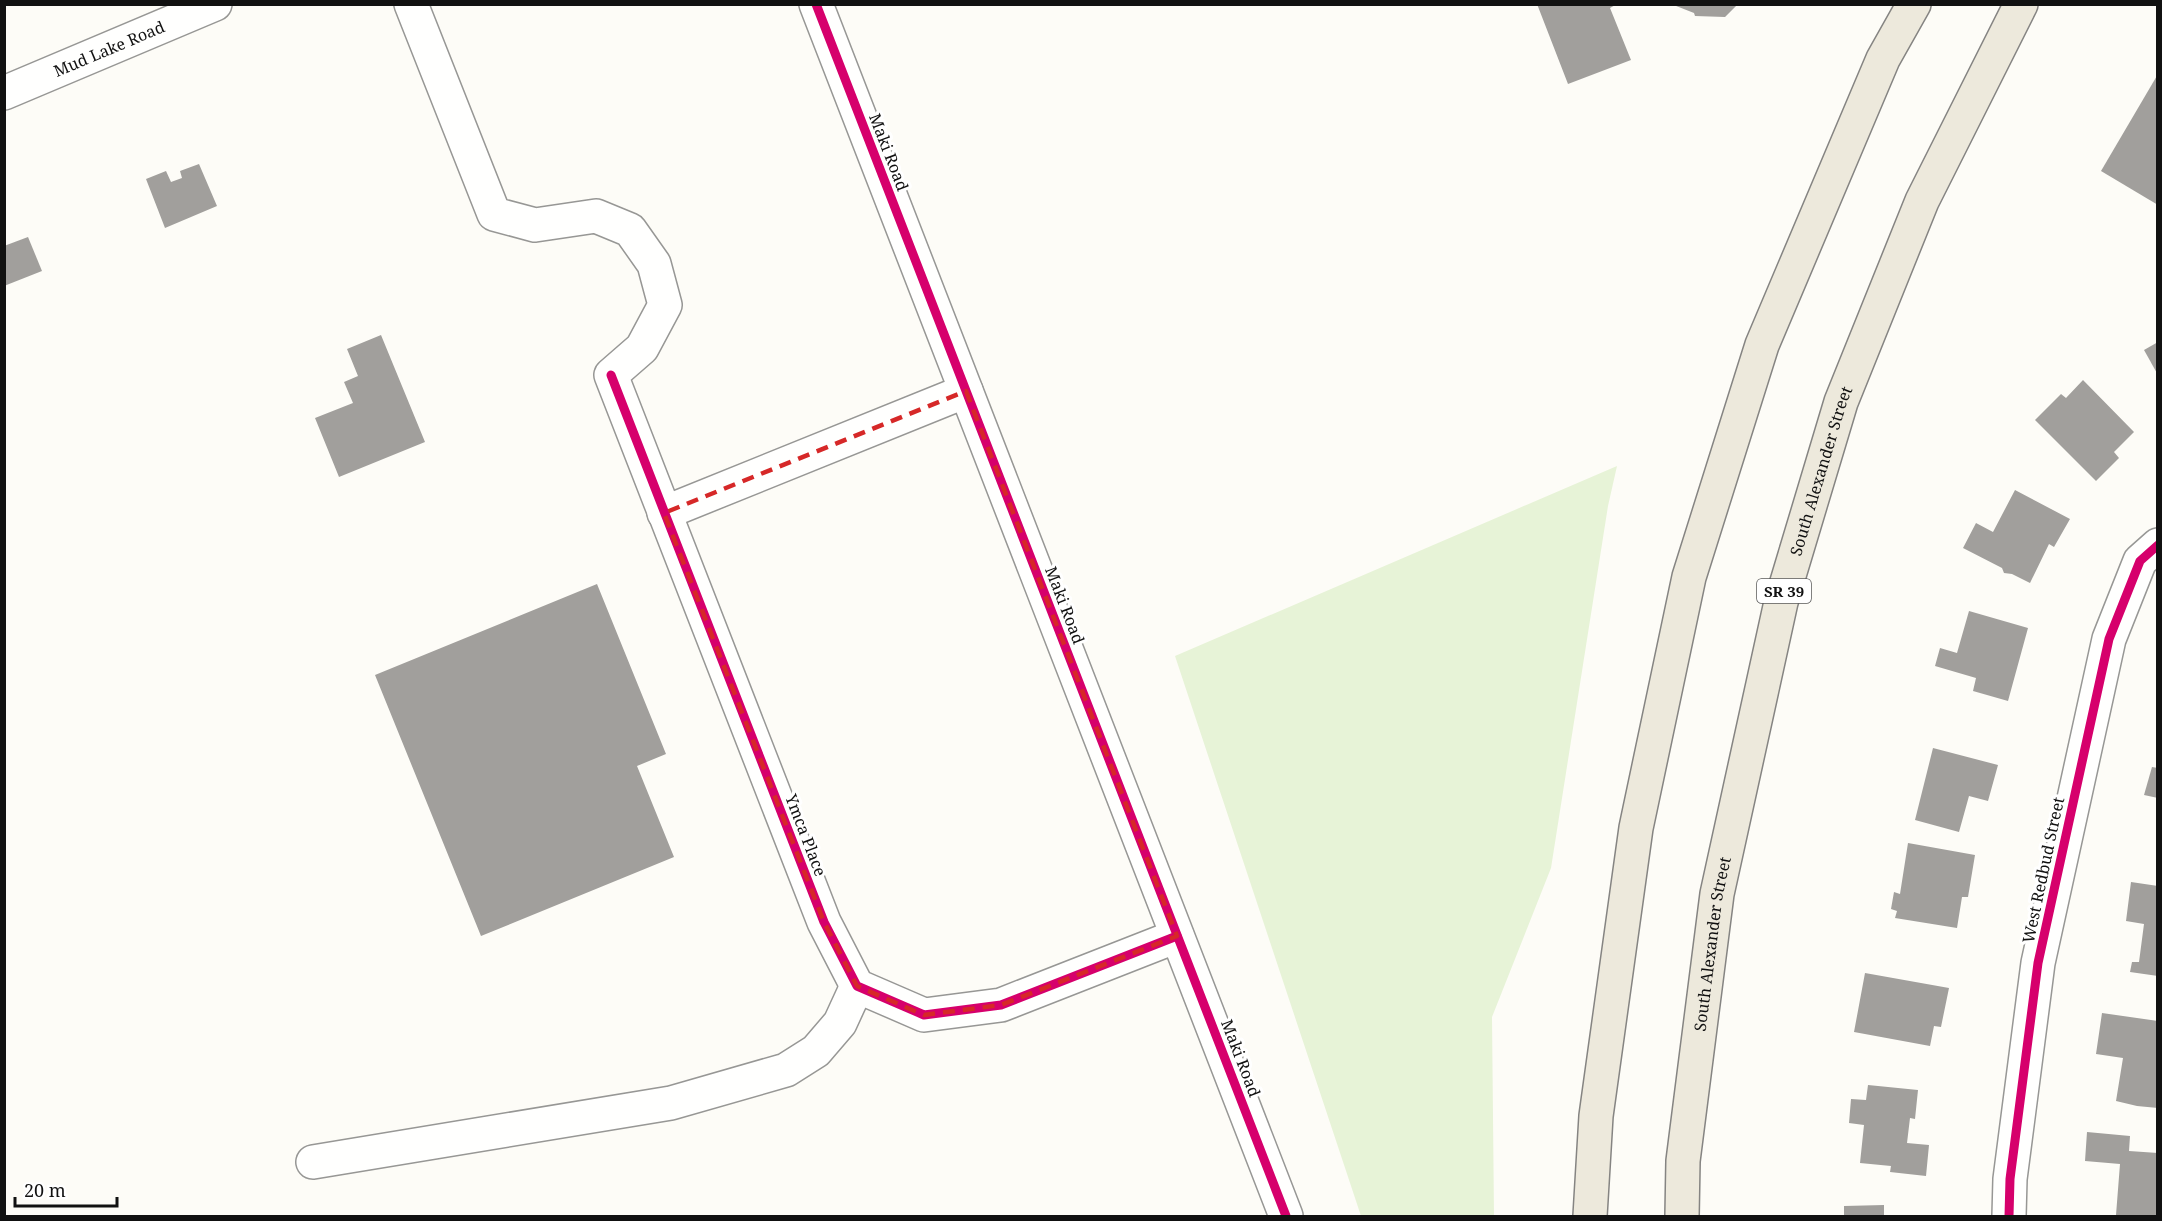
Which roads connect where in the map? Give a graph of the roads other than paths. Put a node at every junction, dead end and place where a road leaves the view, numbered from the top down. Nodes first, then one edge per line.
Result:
1 (215, 4) edge
2 (411, 4) edge
3 (816, 4) edge
4 (1914, 4) edge
5 (2021, 4) edge
6 (4, 93) edge
7 (966, 391) junction
8 (664, 513) junction
9 (2157, 545) edge
10 (1177, 936) junction
11 (857, 986) junction
12 (313, 1162) dead end
13 (1286, 1216) edge
14 (1590, 1216) edge
15 (1682, 1216) edge
16 (2009, 1216) edge

1 - 6 street, Mud Lake Road
2 - 8 street, Ymca Place
3 - 7 street, Maki Road
4 - 14 main road
5 - 15 main road, South Alexander Street / SR 39
7 - 8 street
7 - 10 street, Maki Road
8 - 11 street, Ymca Place
9 - 16 street, West Redbud Street
10 - 11 street
10 - 13 street, Maki Road
11 - 12 street

